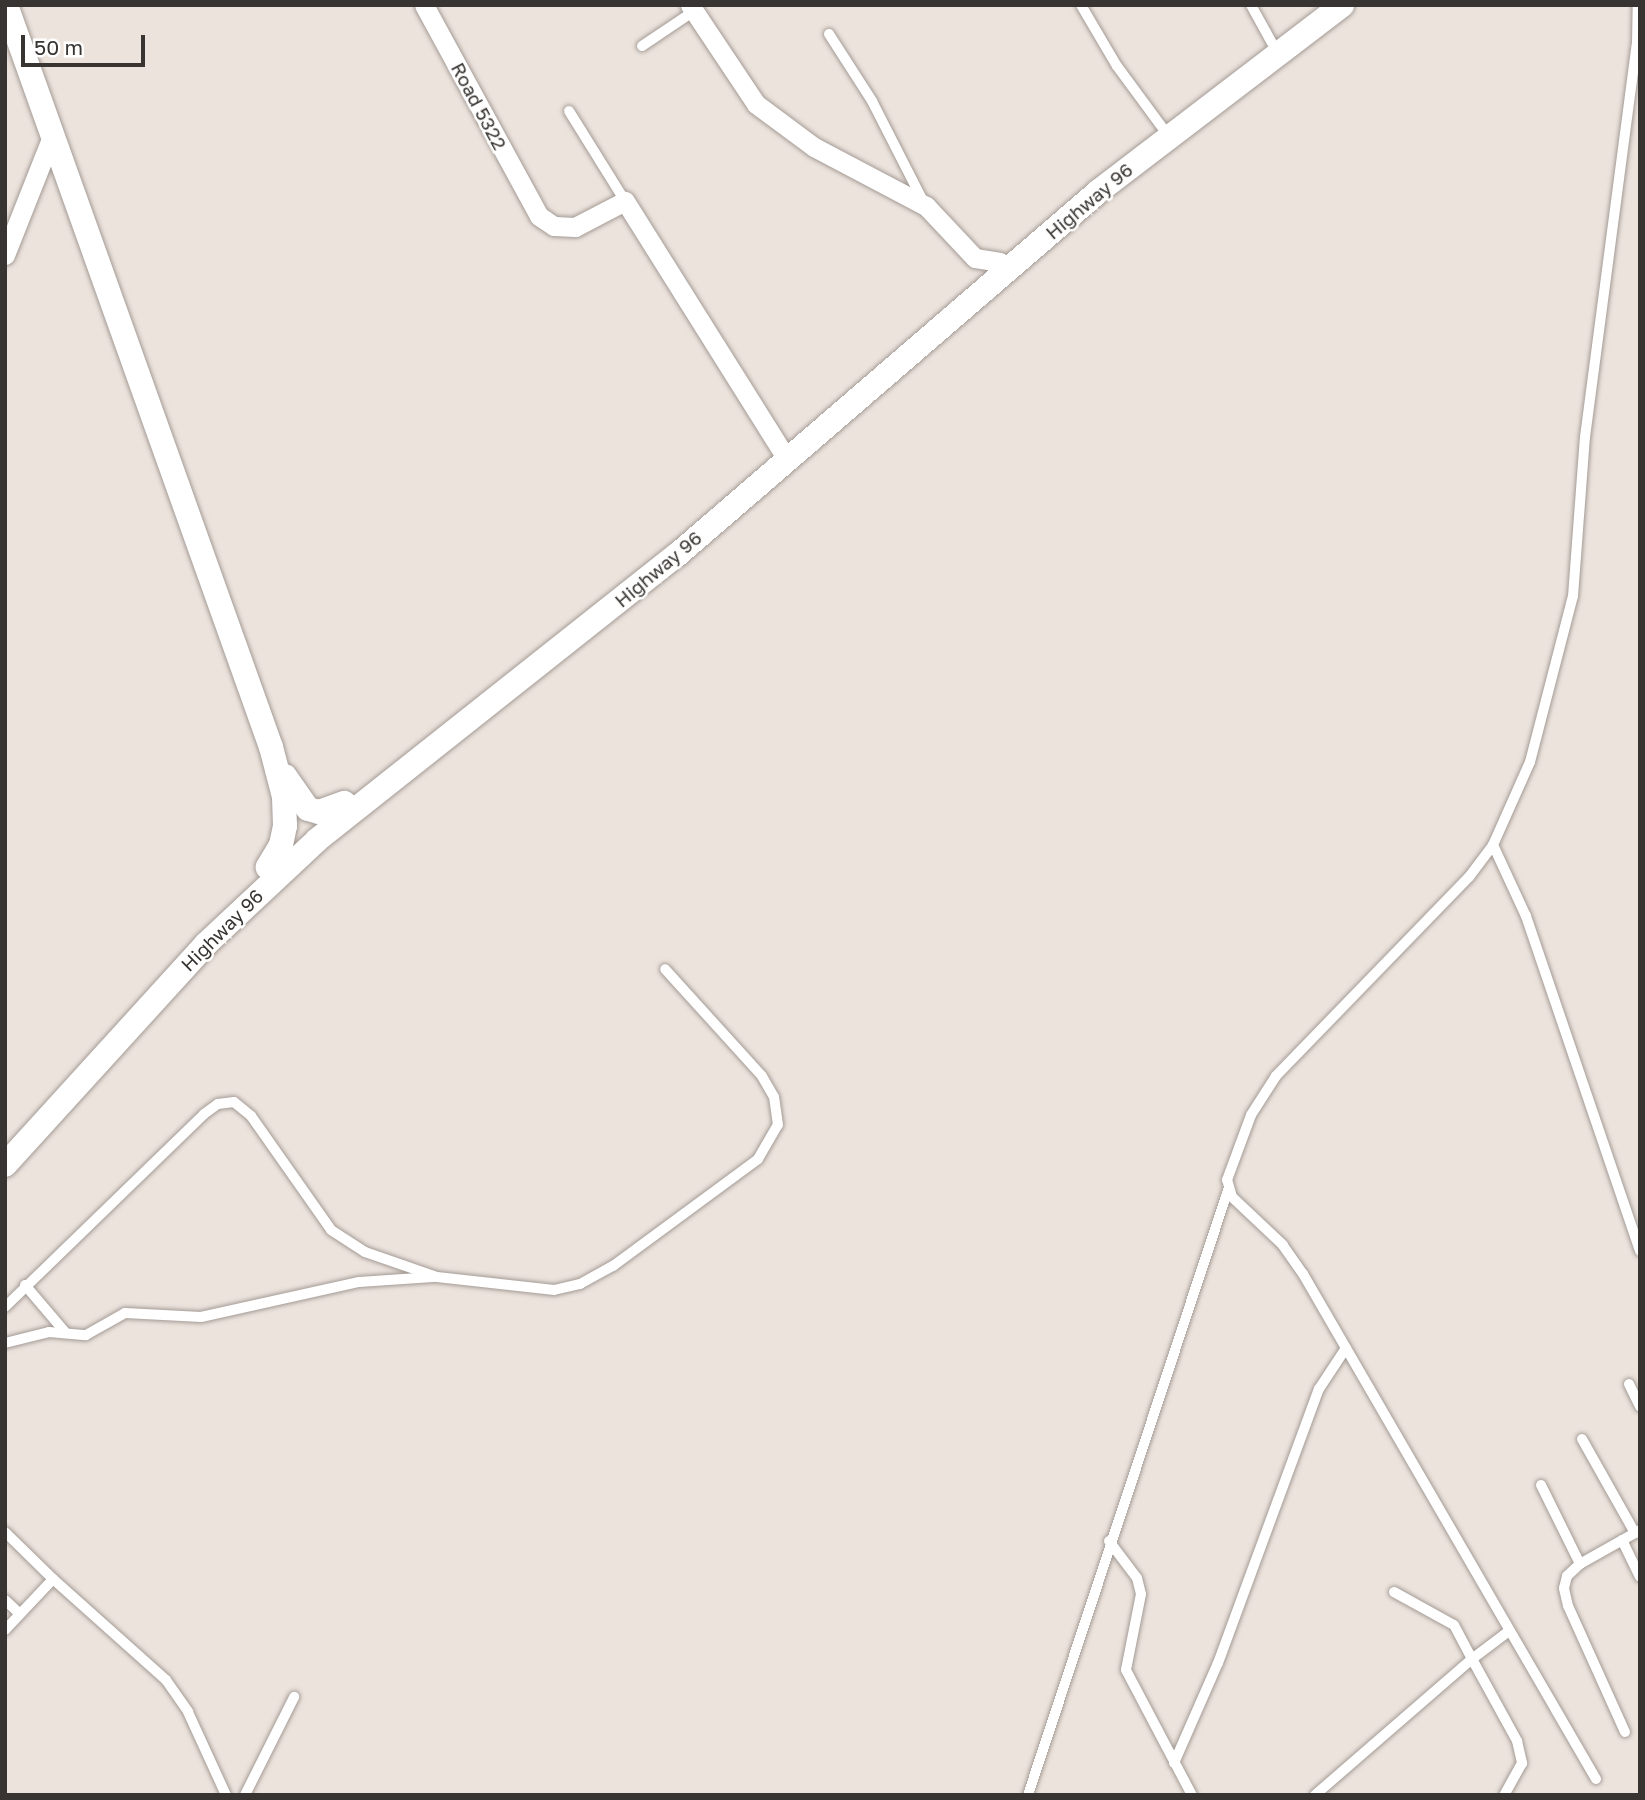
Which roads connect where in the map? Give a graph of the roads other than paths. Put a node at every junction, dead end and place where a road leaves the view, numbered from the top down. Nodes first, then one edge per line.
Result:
1 (6, 5) edge
2 (424, 5) edge
3 (1081, 5) edge
4 (1251, 5) edge
5 (1322, 5) edge
6 (1342, 5) edge
7 (1638, 5) edge
8 (692, 8) edge
9 (829, 34) dead end
10 (1272, 43) junction
11 (642, 46) dead end
12 (569, 111) dead end
13 (1162, 127) junction
14 (52, 136) junction
15 (625, 201) junction
16 (926, 206) junction
17 (5, 256) edge
18 (1000, 262) junction
19 (782, 450) junction
20 (271, 747) junction
21 (344, 803) junction
22 (1493, 845) junction
23 (268, 867) junction
24 (665, 969) dead end
25 (5, 1147) edge
26 (5, 1166) edge
27 (1228, 1190) junction
28 (1640, 1251) edge
29 (437, 1277) junction
30 (25, 1285) junction
31 (5, 1307) edge
32 (65, 1332) junction
33 (5, 1343) edge
34 (1346, 1348) junction
35 (1629, 1384) dead end
36 (1640, 1407) edge
37 (1582, 1439) dead end
38 (1541, 1485) dead end
39 (1637, 1531) edge
40 (5, 1532) edge
41 (1622, 1540) junction
42 (1109, 1541) junction
43 (1580, 1564) junction
44 (1640, 1577) edge
45 (52, 1579) junction
46 (1394, 1592) dead end
47 (5, 1600) edge
48 (18, 1612) junction
49 (5, 1630) edge
50 (1509, 1631) junction
51 (1472, 1660) junction
52 (293, 1697) dead end
53 (1625, 1732) dead end
54 (1174, 1763) junction
55 (1595, 1779) dead end
56 (226, 1795) edge
57 (245, 1795) edge
58 (1028, 1795) edge
59 (1192, 1795) edge
60 (1315, 1795) edge
61 (1504, 1795) edge

1 - 14 street
2 - 15 street, Road 5322
3 - 13 lane
4 - 10 lane
5 - 10 street, Highway 96
6 - 26 street, Highway 96
7 - 22 lane
8 - 11 lane
8 - 16 street
9 - 16 lane
10 - 13 street, Highway 96
12 - 15 lane
13 - 18 street, Highway 96
14 - 17 street
14 - 20 street
15 - 19 street
16 - 18 street
18 - 19 street, Highway 96
19 - 21 street, Highway 96
20 - 21 street
20 - 23 street
21 - 23 street, Highway 96
22 - 27 lane
22 - 28 lane
23 - 25 street, Highway 96
24 - 29 lane
27 - 34 lane
27 - 42 lane
29 - 30 lane
29 - 32 lane
30 - 31 lane
30 - 32 lane
32 - 33 lane
34 - 50 lane
34 - 54 lane
35 - 36 lane
37 - 39 lane
38 - 43 lane
39 - 41 lane
40 - 45 lane
41 - 43 lane
41 - 44 lane
42 - 54 lane
42 - 58 lane
43 - 53 lane
45 - 48 lane
45 - 56 lane
46 - 51 lane
47 - 48 lane
48 - 49 lane
50 - 51 lane
50 - 55 lane
51 - 60 lane
51 - 61 lane
52 - 57 lane
54 - 59 lane

